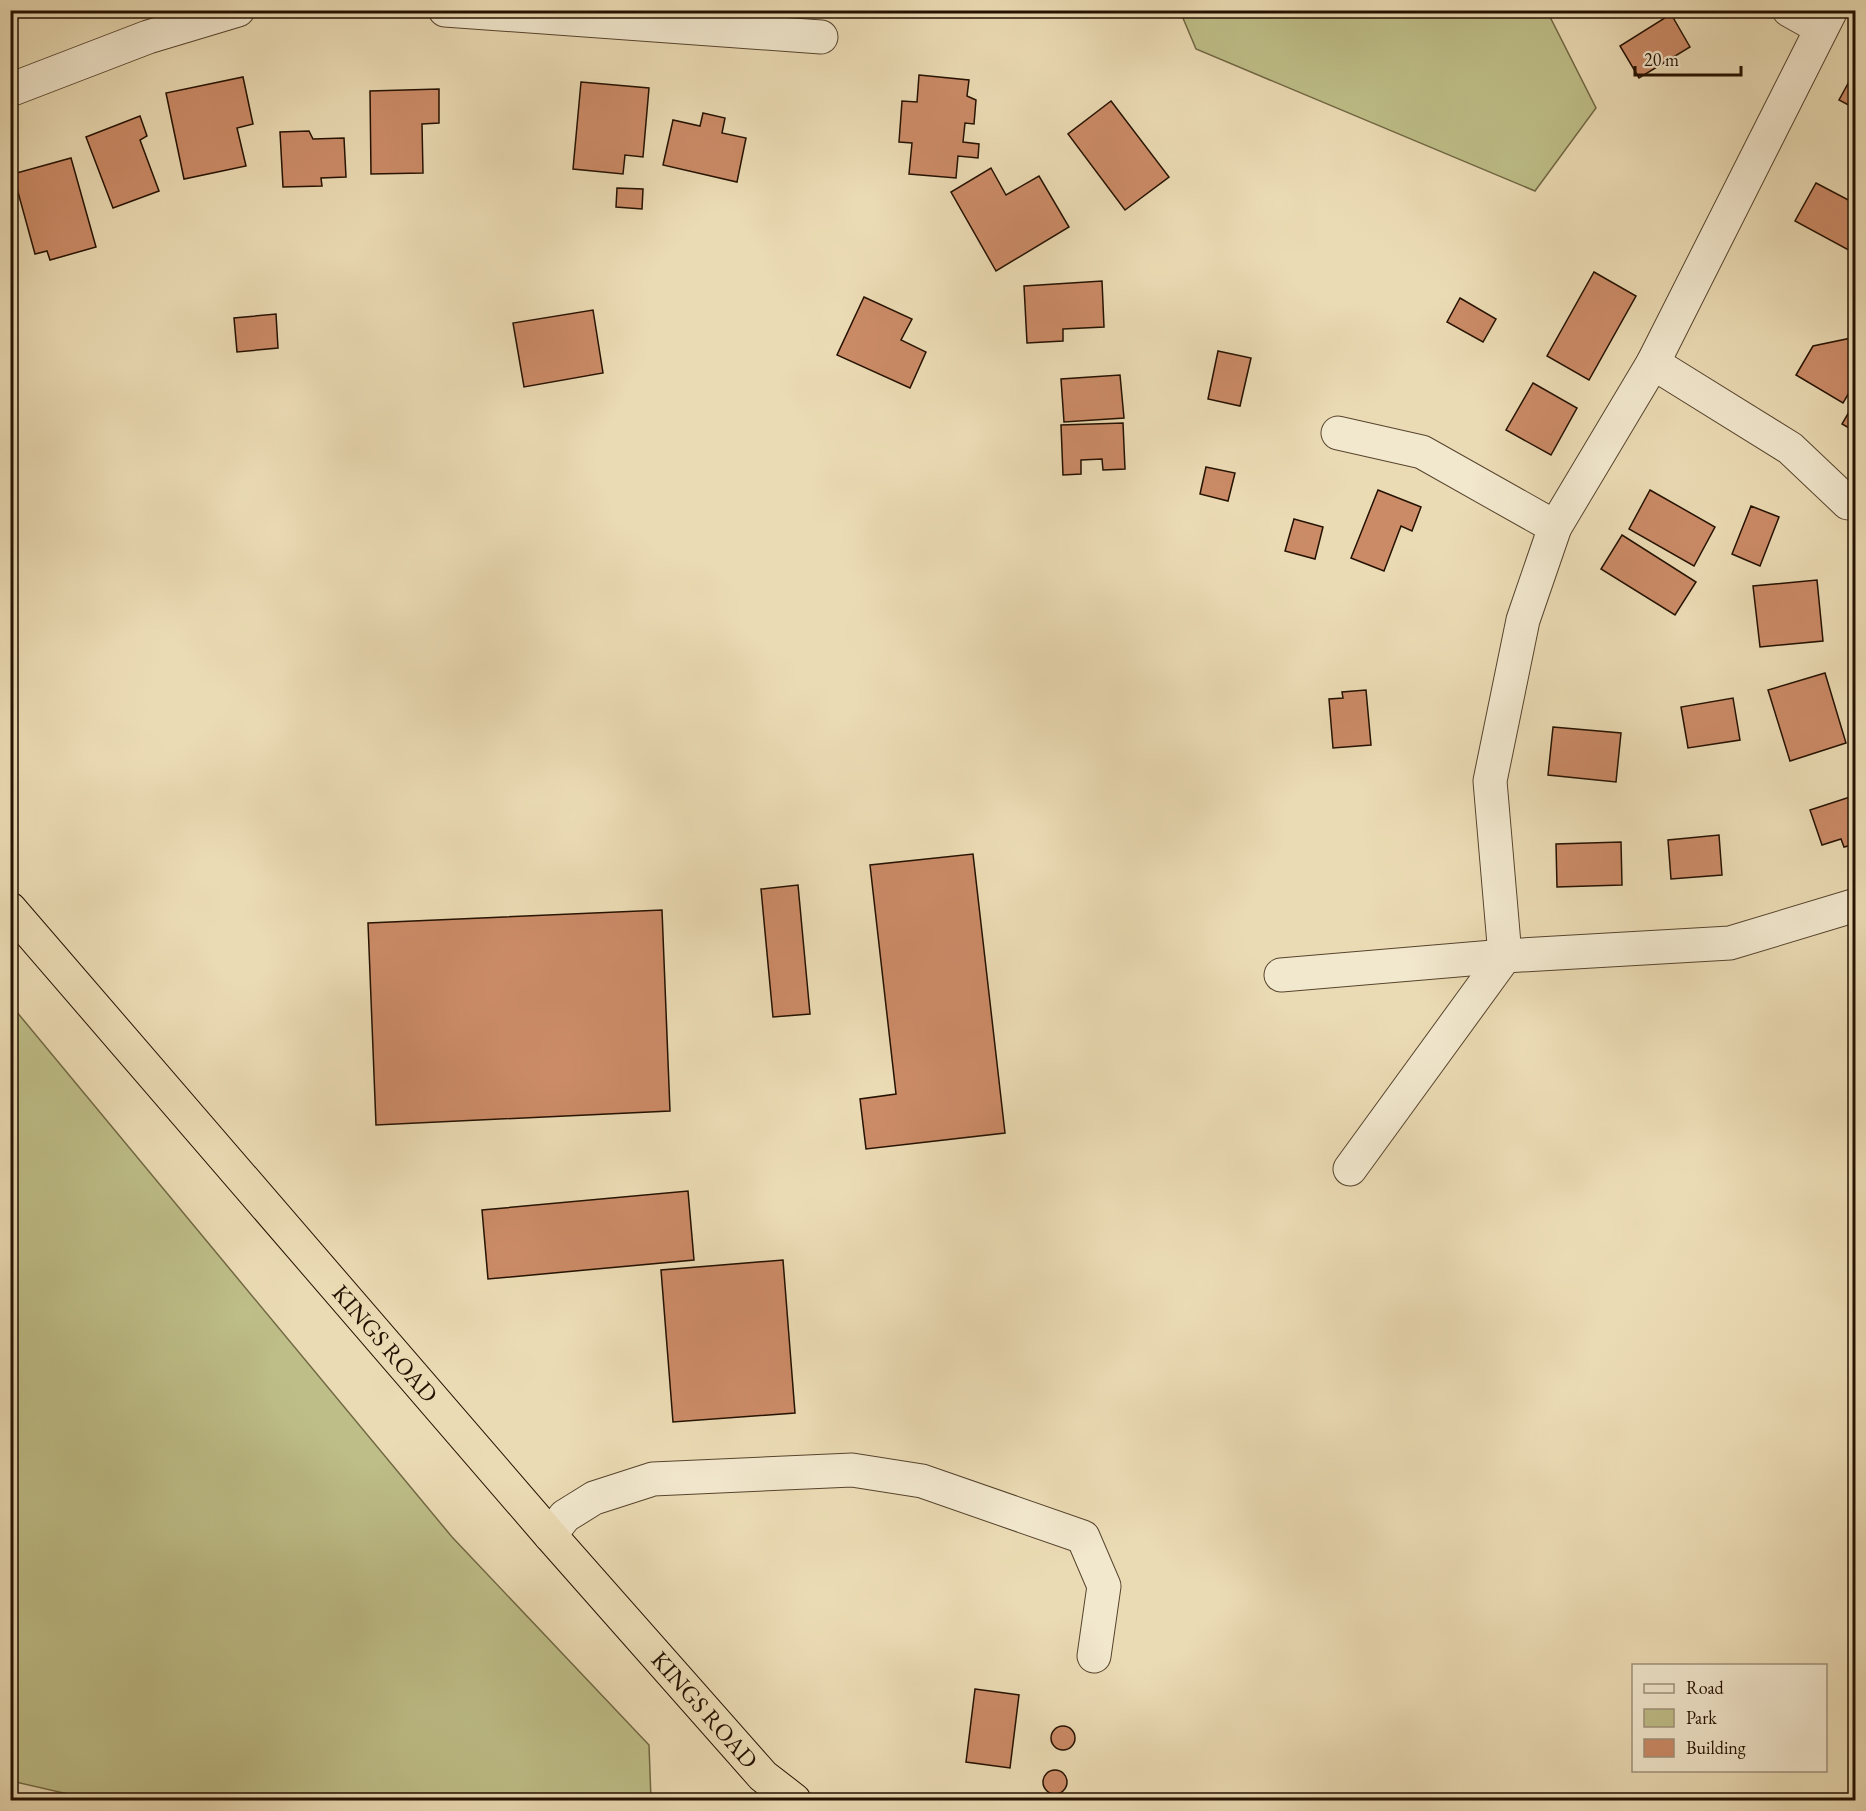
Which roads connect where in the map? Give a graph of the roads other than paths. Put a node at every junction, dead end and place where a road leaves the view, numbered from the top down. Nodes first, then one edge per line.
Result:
1 (445, 10) edge
2 (1789, 10) edge
3 (220, 13) edge
4 (1826, 19) edge
5 (821, 37) dead end
6 (10, 90) edge
7 (1653, 363) junction
8 (1338, 433) dead end
9 (1848, 503) dead end
10 (1555, 527) junction
11 (1856, 905) edge
12 (10, 909) edge
13 (1505, 956) junction
14 (1281, 975) dead end
15 (1350, 1169) dead end
16 (550, 1535) junction
17 (1094, 1656) dead end
18 (769, 1788) edge
19 (794, 1800) edge

1 - 5 street
2 - 4 street
3 - 6 street
4 - 7 street
7 - 9 street
7 - 10 street
8 - 10 street
10 - 13 street
11 - 13 street
12 - 16 highway, KINGS ROAD
13 - 14 street
13 - 15 street
16 - 17 street
16 - 18 highway, KINGS ROAD
18 - 19 highway, KINGS ROAD

